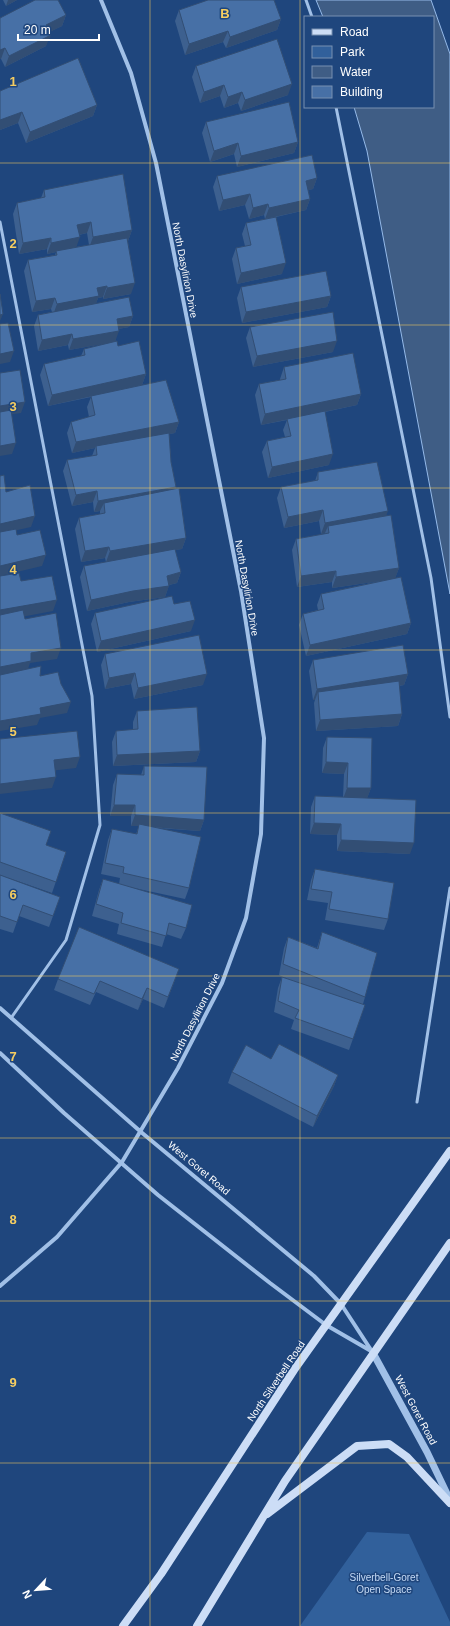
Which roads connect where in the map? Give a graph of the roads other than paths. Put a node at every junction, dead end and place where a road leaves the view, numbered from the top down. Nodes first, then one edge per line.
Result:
1 (101, 0) edge
2 (306, 0) edge
3 (312, 16) edge
4 (336, 108) edge
5 (0, 222) edge
6 (450, 717) edge
7 (450, 888) edge
8 (0, 1008) edge
9 (11, 1018) junction
10 (0, 1053) edge
11 (418, 1102) dead end
12 (141, 1132) junction
13 (450, 1151) edge
14 (122, 1162) junction
15 (450, 1244) edge
16 (0, 1286) edge
17 (341, 1304) junction
18 (326, 1325) junction
19 (373, 1352) junction
20 (450, 1501) edge
21 (262, 1519) junction
22 (123, 1626) edge
23 (197, 1626) edge

1 - 12 street, North Dasylirion Drive
2 - 3 lane
4 - 6 lane
5 - 9 lane
7 - 11 lane
8 - 9 street, West Goret Road
9 - 12 street, West Goret Road
10 - 14 street
12 - 14 street, North Dasylirion Drive
12 - 17 street, West Goret Road
13 - 17 main road, North Silverbell Road
14 - 16 street, North Dasylirion Drive
14 - 18 street
15 - 19 main road
17 - 18 main road, North Silverbell Road
17 - 19 street, West Goret Road
18 - 19 street
18 - 22 main road, North Silverbell Road
19 - 20 street, West Goret Road
19 - 21 main road
20 - 21 main road
21 - 23 main road

